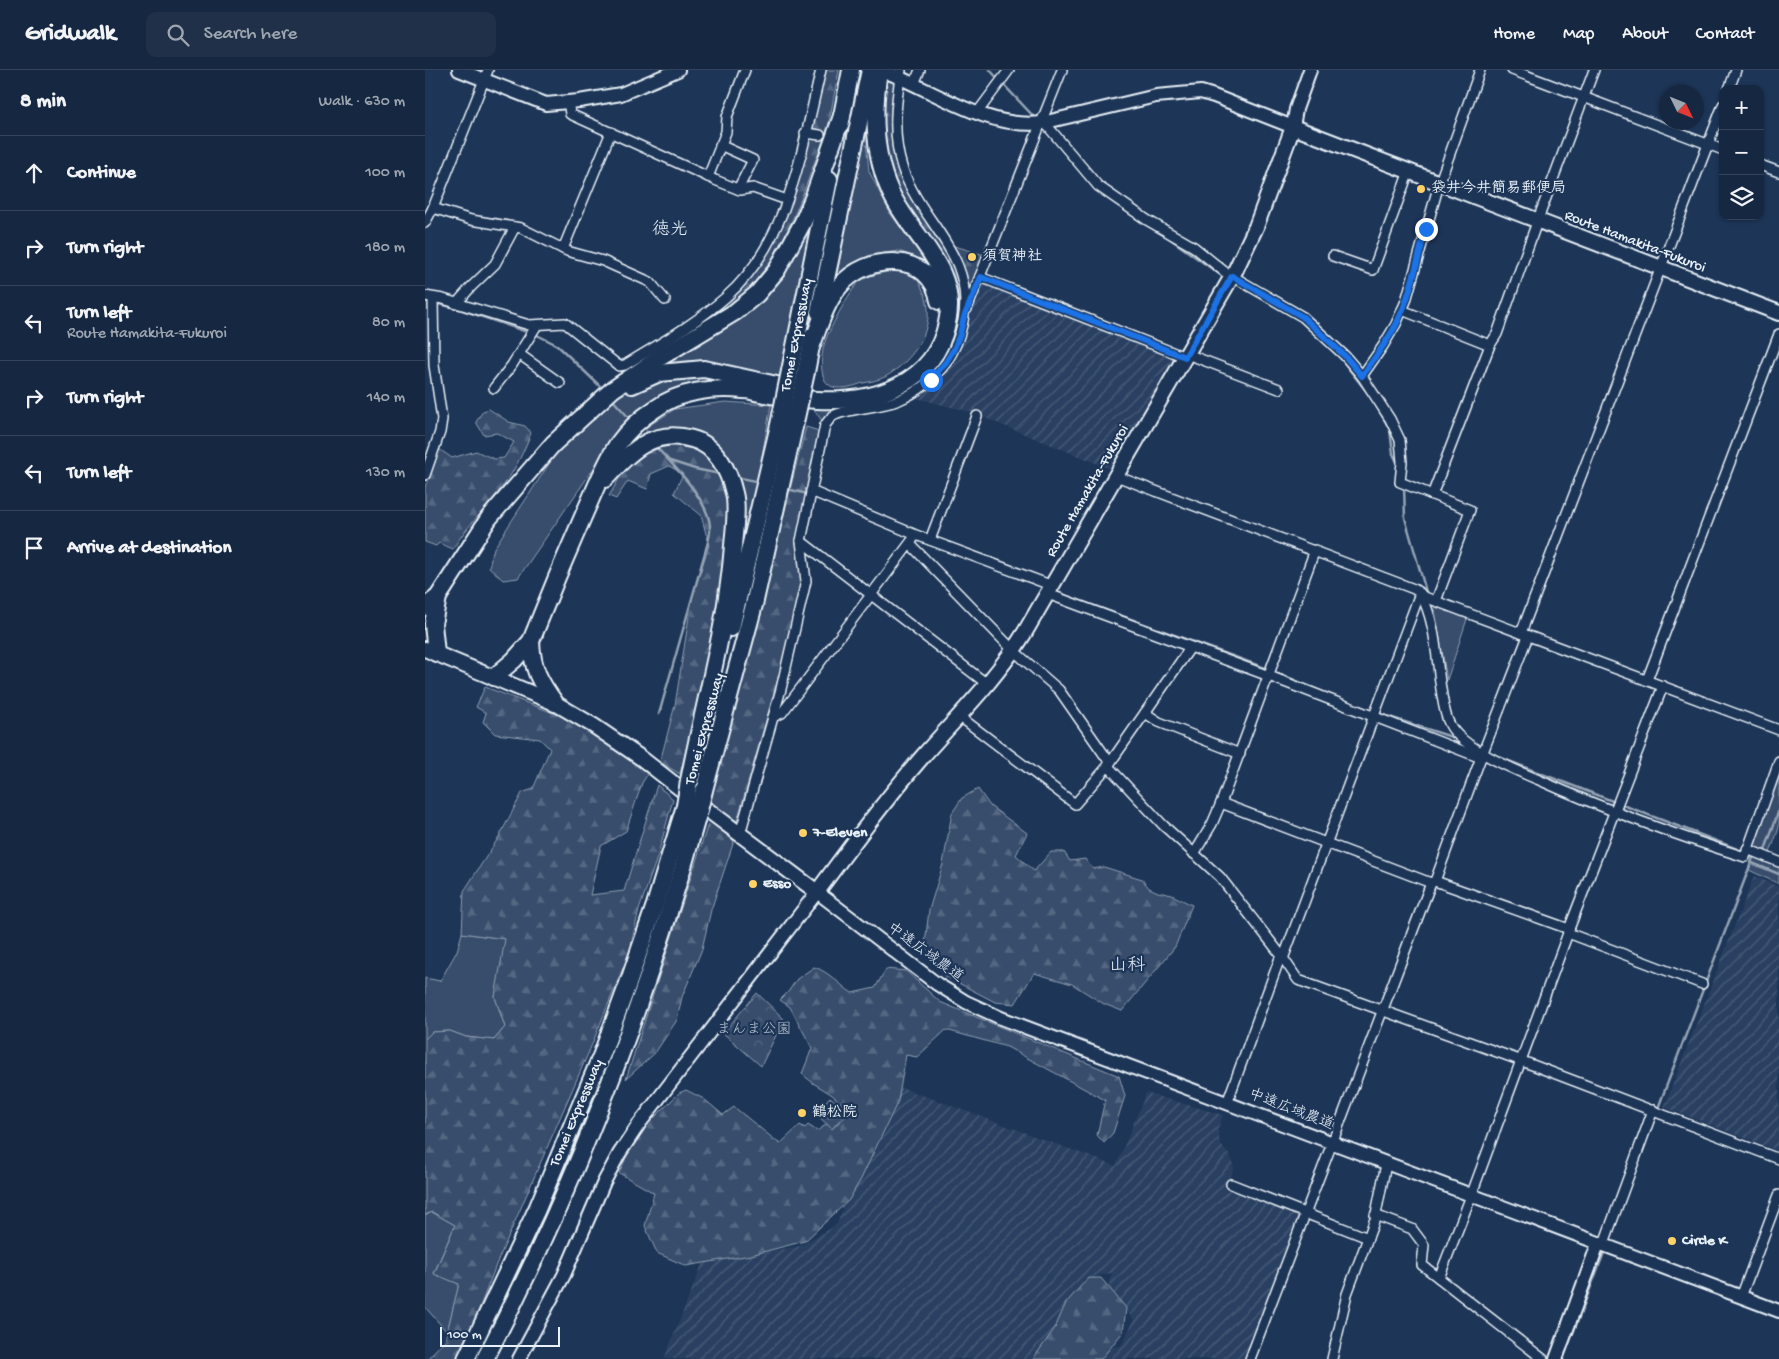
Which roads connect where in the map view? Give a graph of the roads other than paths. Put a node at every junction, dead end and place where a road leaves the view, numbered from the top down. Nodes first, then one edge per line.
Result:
1 (459, 70) edge
2 (678, 70) edge
3 (745, 70) edge
4 (821, 70) edge
5 (851, 70) edge
6 (878, 70) edge
7 (920, 70) edge
8 (1009, 70) edge
9 (1062, 70) edge
10 (1310, 70) edge
11 (1479, 70) edge
12 (1512, 70) edge
13 (1594, 70) edge
14 (1736, 70) edge
15 (900, 74) edge
16 (486, 75) edge
17 (915, 84) junction
18 (1730, 85) edge
19 (1584, 97) junction
20 (567, 101) junction
21 (977, 113) junction
22 (1719, 115) edge
23 (842, 116) junction
24 (1043, 123) junction
25 (1293, 127) junction
26 (611, 132) junction
27 (805, 133) junction
28 (820, 135) tunnel mouth
29 (1708, 144) junction
30 (721, 146) junction
31 (1719, 148) edge
32 (1764, 166) edge
33 (1409, 171) junction
34 (1779, 172) edge
35 (708, 177) junction
36 (1439, 184) junction
37 (738, 189) junction
38 (787, 200) junction
39 (433, 208) junction
40 (1537, 222) junction
41 (425, 223) edge
42 (515, 228) junction
43 (563, 249) junction
44 (1333, 256) dead end
45 (1660, 268) junction
46 (1232, 276) junction
47 (981, 277) junction
48 (429, 297) edge
49 (665, 300) dead end
50 (456, 304) junction
51 (1402, 310) junction
52 (1779, 314) edge
53 (964, 317) junction
54 (537, 325) junction
55 (1779, 334) edge
56 (1490, 344) junction
57 (811, 347) junction
58 (519, 354) junction
59 (1186, 356) junction
60 (798, 372) junction
61 (1362, 376) junction
62 (560, 384) dead end
63 (494, 388) dead end
64 (1279, 389) dead end
65 (977, 416) dead end
66 (583, 417) junction
67 (425, 475) edge
68 (1116, 476) junction
69 (595, 489) junction
70 (811, 490) junction
71 (1432, 495) junction
72 (916, 535) junction
73 (930, 540) junction
74 (801, 541) junction
75 (910, 544) junction
76 (1315, 550) junction
77 (1050, 590) junction
78 (1421, 594) junction
79 (871, 595) junction
80 (439, 597) junction
81 (1436, 602) junction
82 (425, 607) edge
83 (1525, 634) junction
84 (531, 642) junction
85 (1190, 648) junction
86 (429, 650) edge
87 (1014, 651) junction
88 (1269, 676) junction
89 (494, 677) junction
90 (1647, 680) junction
91 (987, 684) junction
92 (1663, 686) junction
93 (555, 703) junction
94 (1145, 712) junction
95 (959, 716) junction
96 (1374, 716) junction
97 (773, 717) junction
98 (1779, 730) edge
99 (1240, 754) junction
100 (1482, 755) junction
101 (1779, 761) edge
102 (1109, 764) junction
103 (695, 785) junction
104 (1221, 803) junction
105 (691, 810) junction
106 (1615, 812) junction
107 (740, 834) junction
108 (1327, 842) junction
109 (1747, 849) junction
110 (1194, 854) junction
111 (1779, 862) edge
112 (1433, 882) junction
113 (817, 892) junction
114 (1569, 931) junction
115 (1282, 957) junction
116 (1702, 984) dead end
117 (1381, 1010) junction
118 (1521, 1061) junction
119 (1227, 1103) junction
120 (1653, 1110) junction
121 (1332, 1144) junction
122 (1779, 1159) edge
123 (1386, 1164) junction
124 (1231, 1184) dead end
125 (1779, 1195) edge
126 (1471, 1196) junction
127 (1305, 1214) junction
128 (1375, 1215) junction
129 (1368, 1238) junction
130 (1601, 1245) junction
131 (1439, 1278) junction
132 (1741, 1297) junction
133 (1779, 1311) edge
134 (466, 1359) edge
135 (485, 1359) edge
136 (519, 1359) edge
137 (1250, 1359) edge
138 (1332, 1359) edge
139 (1543, 1359) edge
140 (1556, 1359) edge

1 - 16 street
2 - 20 street
3 - 30 street
4 - 27 street
5 - 23 highway, Tomei Expressway
6 - 15 street
6 - 57 highway, Tomei Expressway
6 - 69 highway
7 - 17 street
8 - 21 street
9 - 24 street
10 - 25 street
11 - 36 street
12 - 19 street
13 - 19 street
14 - 18 street
15 - 17 street
15 - 53 street
16 - 20 street
16 - 39 street
17 - 21 street
19 - 29 street
19 - 40 street
20 - 26 street
21 - 24 street
22 - 29 street
23 - 60 highway, Tomei Expressway
23 - 66 highway
24 - 25 street
24 - 46 street
24 - 47 street
25 - 33 main road, Route Hamakita-Fukuroi
25 - 46 main road, Route Hamakita-Fukuroi
26 - 35 street
26 - 43 street
27 - 28 street
27 - 38 street
29 - 31 street
29 - 45 street
30 - 35 street
30 - 37 street
32 - 34 street
33 - 36 main road, Route Hamakita-Fukuroi
33 - 44 street
35 - 37 street
36 - 40 main road, Route Hamakita-Fukuroi
36 - 51 street
37 - 38 street
38 - 54 street
39 - 41 street
39 - 42 street
40 - 45 main road, Route Hamakita-Fukuroi
40 - 56 street
42 - 43 street
42 - 50 street
43 - 49 street
45 - 52 main road, Route Hamakita-Fukuroi
45 - 83 street
46 - 59 main road, Route Hamakita-Fukuroi
46 - 61 street
47 - 53 street
47 - 59 street
48 - 50 street
48 - 67 street
50 - 54 street
51 - 56 street
51 - 61 street
53 - 70 street
54 - 58 street
55 - 90 street
56 - 71 street
57 - 60 highway, Tomei Expressway
57 - 66 highway
58 - 62 street
58 - 63 street
59 - 64 street
59 - 68 main road, Route Hamakita-Fukuroi
60 - 103 highway, Tomei Expressway, bridge
61 - 71 street
65 - 73 street
66 - 80 highway
68 - 76 street
68 - 77 main road, Route Hamakita-Fukuroi
69 - 84 highway
69 - 103 highway
70 - 72 street
70 - 74 street
71 - 81 street
72 - 73 street
72 - 75 street
73 - 77 street
74 - 79 street
74 - 97 street
75 - 79 street
75 - 87 street
76 - 78 street
76 - 88 street
77 - 85 street
77 - 87 main road, Route Hamakita-Fukuroi
78 - 81 street
78 - 96 street
78 - 100 street
79 - 91 street
79 - 97 street
80 - 82 highway
80 - 86 highway
81 - 83 street
83 - 90 street
83 - 100 street
84 - 89 highway
84 - 93 highway
85 - 88 street
85 - 94 street
86 - 89 main road
87 - 91 main road, Route Hamakita-Fukuroi
87 - 102 street
88 - 96 street
88 - 99 street
89 - 93 main road
90 - 92 street
91 - 95 main road, Route Hamakita-Fukuroi
92 - 98 street
92 - 106 street
93 - 107 main road
94 - 99 street
94 - 102 street
95 - 102 street
95 - 113 main road, Route Hamakita-Fukuroi
96 - 100 street
96 - 108 street
97 - 107 street
99 - 104 street
100 - 106 street
100 - 112 street
101 - 109 street
102 - 110 street
103 - 105 highway, Tomei Expressway, bridge
104 - 108 street
104 - 110 street
105 - 134 highway, Tomei Expressway
105 - 135 highway, Tomei Expressway
106 - 109 street
106 - 114 street
107 - 113 main road
108 - 112 street
108 - 115 street
109 - 111 street
110 - 115 street
112 - 114 street
112 - 117 street
113 - 119 street, 中遠広域農道
113 - 136 street
114 - 116 street
114 - 118 street
115 - 117 street
115 - 119 street
117 - 118 street
117 - 121 street
118 - 120 street
118 - 126 street
119 - 121 street, 中遠広域農道
120 - 122 street
120 - 130 street
121 - 123 street, 中遠広域農道
121 - 127 street
123 - 126 street, 中遠広域農道
123 - 128 street
124 - 127 street
125 - 132 street
126 - 130 street, 中遠広域農道
126 - 131 street
127 - 129 street
127 - 137 street
128 - 129 street
128 - 131 street
129 - 138 street
130 - 132 street, 中遠広域農道
130 - 140 street
131 - 139 street
132 - 133 street, 中遠広域農道

